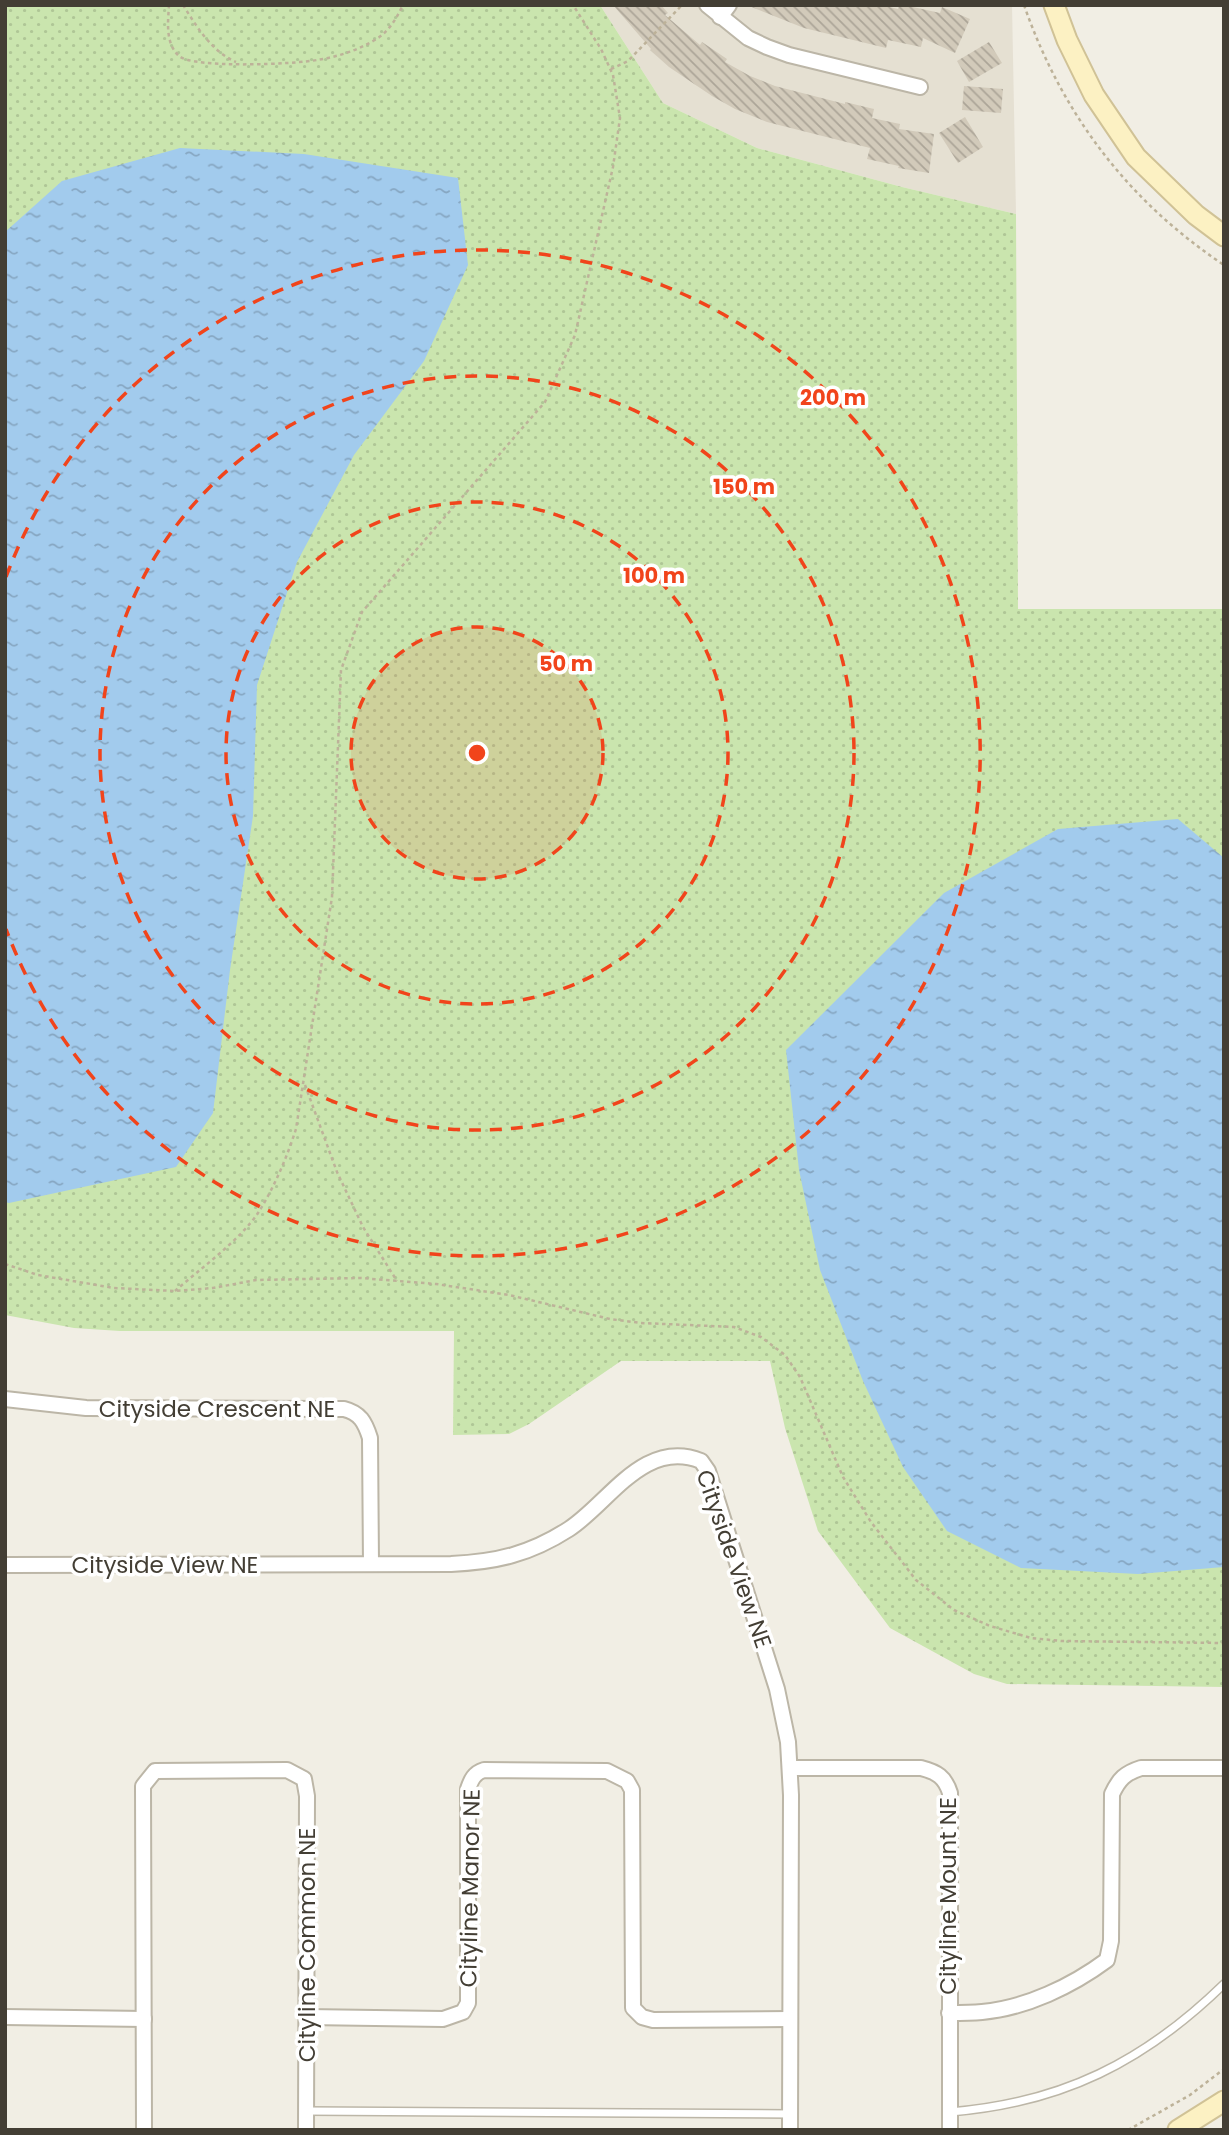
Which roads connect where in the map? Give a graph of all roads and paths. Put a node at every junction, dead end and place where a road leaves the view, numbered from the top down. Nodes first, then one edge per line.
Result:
1 (169, 5) edge
2 (183, 5) edge
3 (403, 5) edge
4 (573, 5) edge
5 (682, 5) edge
6 (707, 5) edge
7 (1054, 5) edge
8 (724, 11) edge
9 (239, 63) junction
10 (611, 69) junction
11 (920, 87) dead end
12 (1224, 236) edge
13 (304, 1083) junction
14 (5, 1264) edge
15 (397, 1281) junction
16 (175, 1292) junction
17 (5, 1399) edge
18 (371, 1564) junction
19 (5, 1565) edge
20 (1224, 1643) edge
21 (790, 1768) junction
22 (1224, 1768) edge
23 (1224, 1984) edge
24 (949, 2013) junction
25 (5, 2017) edge
26 (307, 2017) junction
27 (144, 2019) junction
28 (790, 2019) junction
29 (1224, 2069) edge
30 (1224, 2101) edge
31 (305, 2111) junction
32 (950, 2112) junction
33 (790, 2114) junction
34 (144, 2130) edge
35 (306, 2130) edge
36 (790, 2130) edge
37 (950, 2130) edge
38 (1128, 2130) edge
39 (1178, 2130) edge

1 - 9 path
2 - 9 path
3 - 9 path
4 - 10 path
5 - 10 path
6 - 8 street
7 - 12 street
8 - 11 street
10 - 13 path
13 - 15 path
13 - 16 path
14 - 16 path
15 - 16 path
15 - 20 path
17 - 18 street, Cityside Crescent NE
18 - 19 street, Cityside View NE
18 - 21 street, Cityside View NE
21 - 24 street, Cityline Mount NE
21 - 28 street, Cityside View NE
22 - 24 street
23 - 32 lane
24 - 32 street, Cityline Mount NE
25 - 27 street
26 - 27 street, Cityline Common NE
26 - 28 street, Cityline Manor NE
26 - 31 street, Cityline Common NE
27 - 34 street
28 - 33 street, Cityside View NE
29 - 38 path
30 - 39 street
31 - 33 lane
31 - 35 street, Cityline Common NE
32 - 37 street, Cityline Mount NE
33 - 36 street, Cityside View NE

